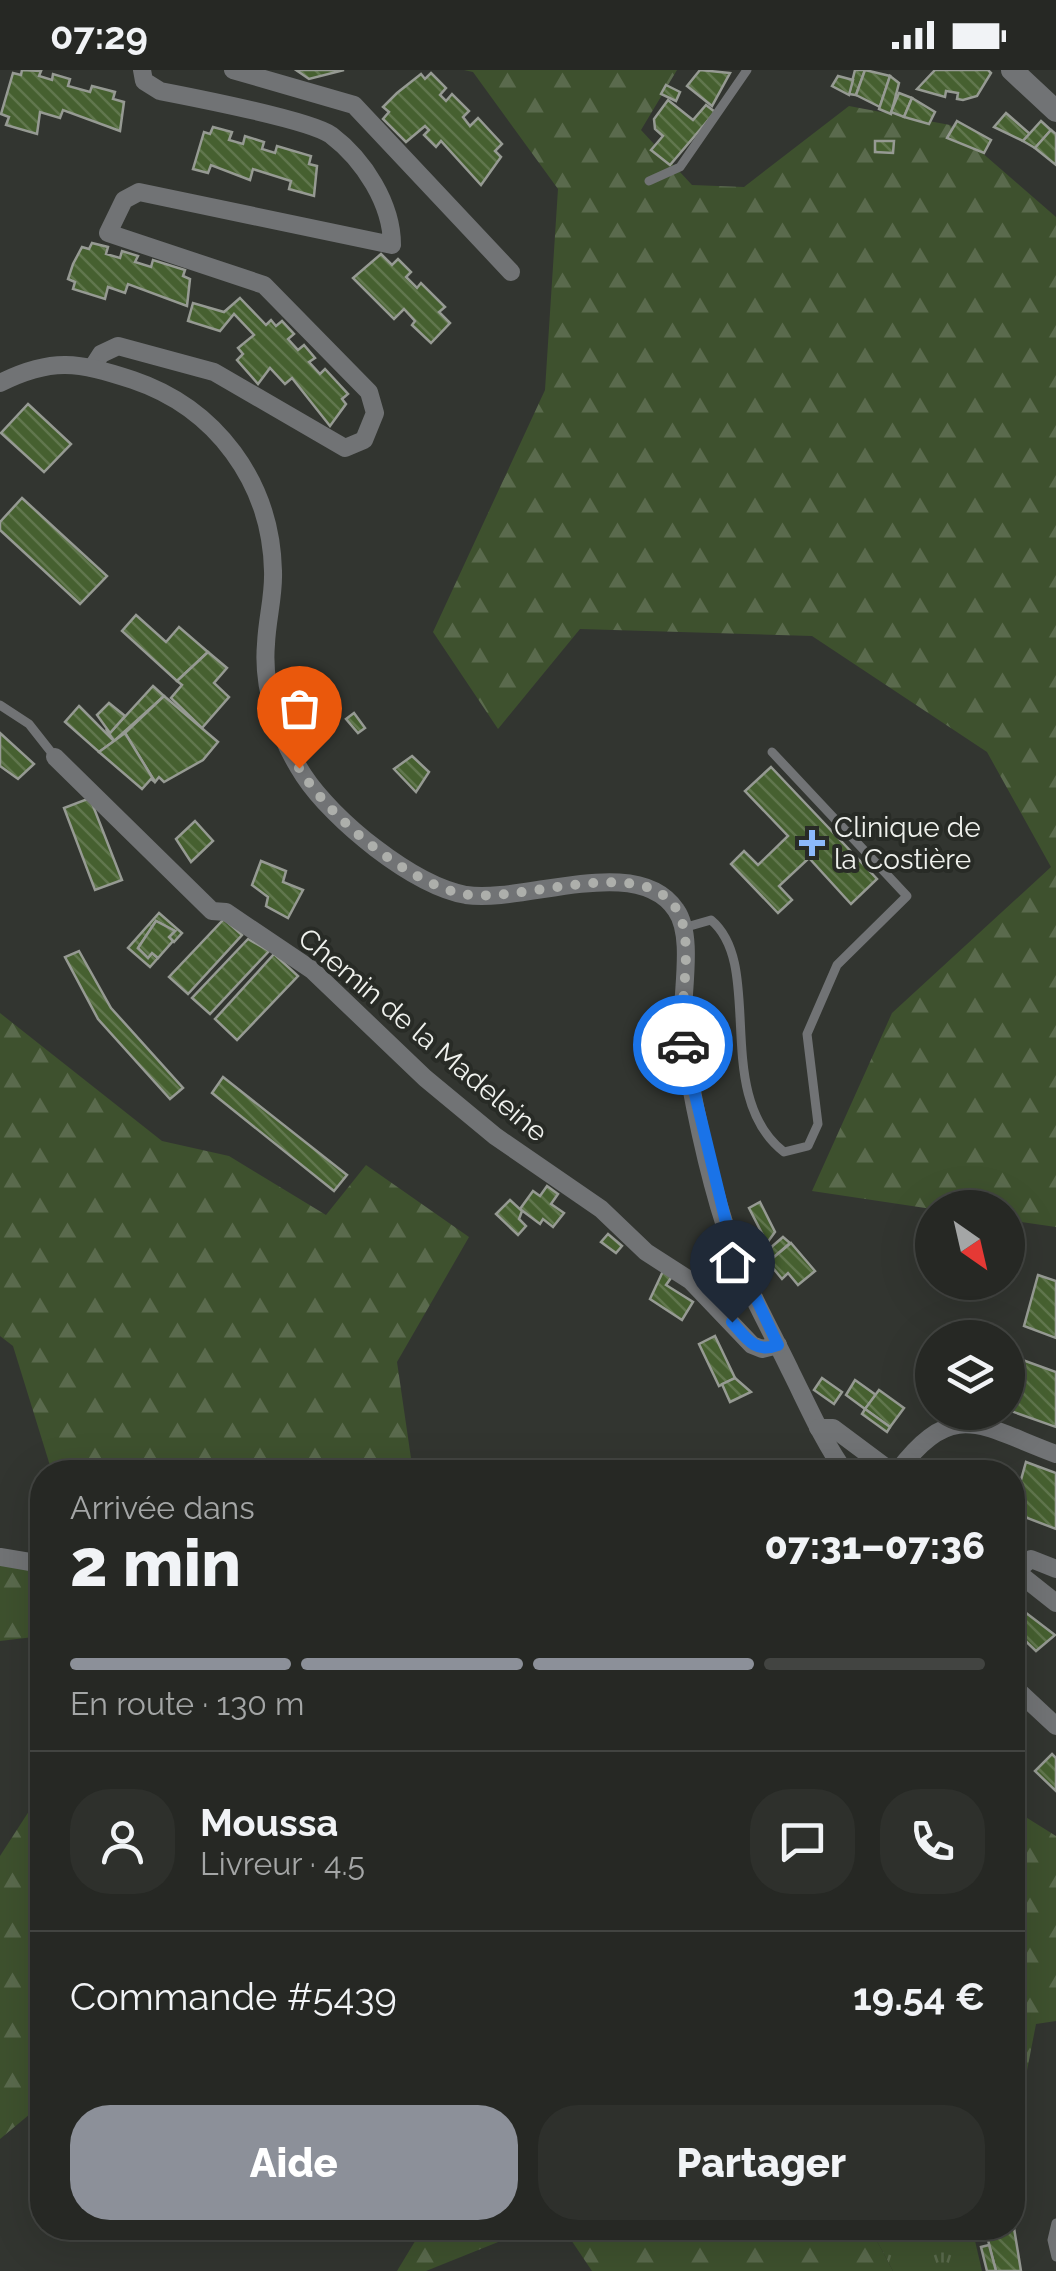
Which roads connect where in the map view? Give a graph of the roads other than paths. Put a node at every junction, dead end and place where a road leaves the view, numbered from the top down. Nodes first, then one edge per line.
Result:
1 (142, 70) edge
2 (232, 70) edge
3 (747, 70) edge
4 (1012, 70) edge
5 (1056, 112) edge
6 (649, 181) dead end
7 (510, 272) dead end
8 (92, 368) junction
9 (0, 384) edge
10 (0, 704) edge
11 (772, 752) dead end
12 (56, 757) joint
13 (684, 928) junction
14 (778, 1345) junction
15 (818, 1428) junction
16 (1056, 1454) edge
17 (838, 1460) edge
18 (878, 1460) edge
19 (906, 1460) edge
20 (0, 1557) edge
21 (30, 1562) edge
22 (1025, 1563) edge
23 (1056, 1569) edge
24 (1025, 1578) edge
25 (1056, 1603) edge
26 (1025, 1696) edge
27 (1056, 1726) edge
28 (1056, 2223) edge
29 (1056, 2257) edge

1 - 8 street
2 - 7 street
3 - 6 lane
4 - 5 street
8 - 9 street
8 - 13 street
10 - 12 lane, Chemin de la Madeleine
11 - 13 lane
12 - 14 street, Chemin de la Madeleine
13 - 14 street
14 - 15 street
15 - 17 street
15 - 18 street
16 - 19 street
20 - 21 street
22 - 23 street
24 - 25 street
26 - 27 street
28 - 29 lane

